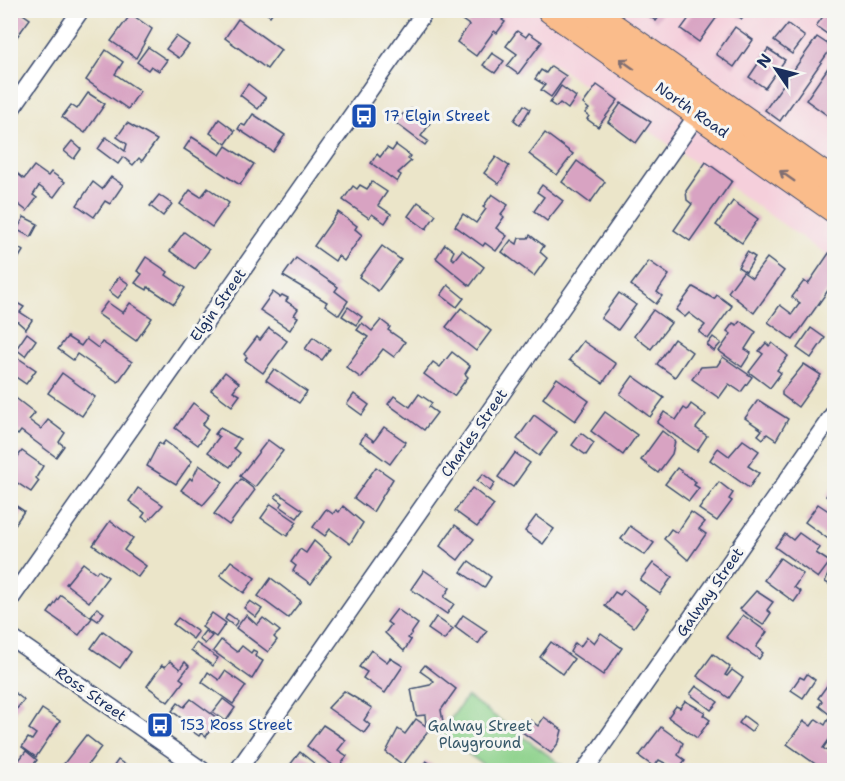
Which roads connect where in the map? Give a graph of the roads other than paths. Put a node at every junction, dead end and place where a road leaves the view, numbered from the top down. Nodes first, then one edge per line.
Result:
1 (81, 10) edge
2 (426, 10) edge
3 (551, 10) edge
4 (589, 10) edge
5 (704, 105) junction
6 (10, 111) edge
7 (834, 183) edge
8 (834, 209) edge
9 (834, 413) edge
10 (10, 600) edge
11 (10, 637) edge
12 (202, 771) edge
13 (238, 771) edge
14 (585, 771) edge

1 - 6 street
2 - 10 street, Elgin Street
5 -> 3 main road, North Road
4 - 5 main road, North Road
5 - 7 main road, North Road
8 -> 5 main road, North Road
5 - 13 street, Charles Street
9 - 14 street, Galway Street
11 - 12 street, Ross Street

